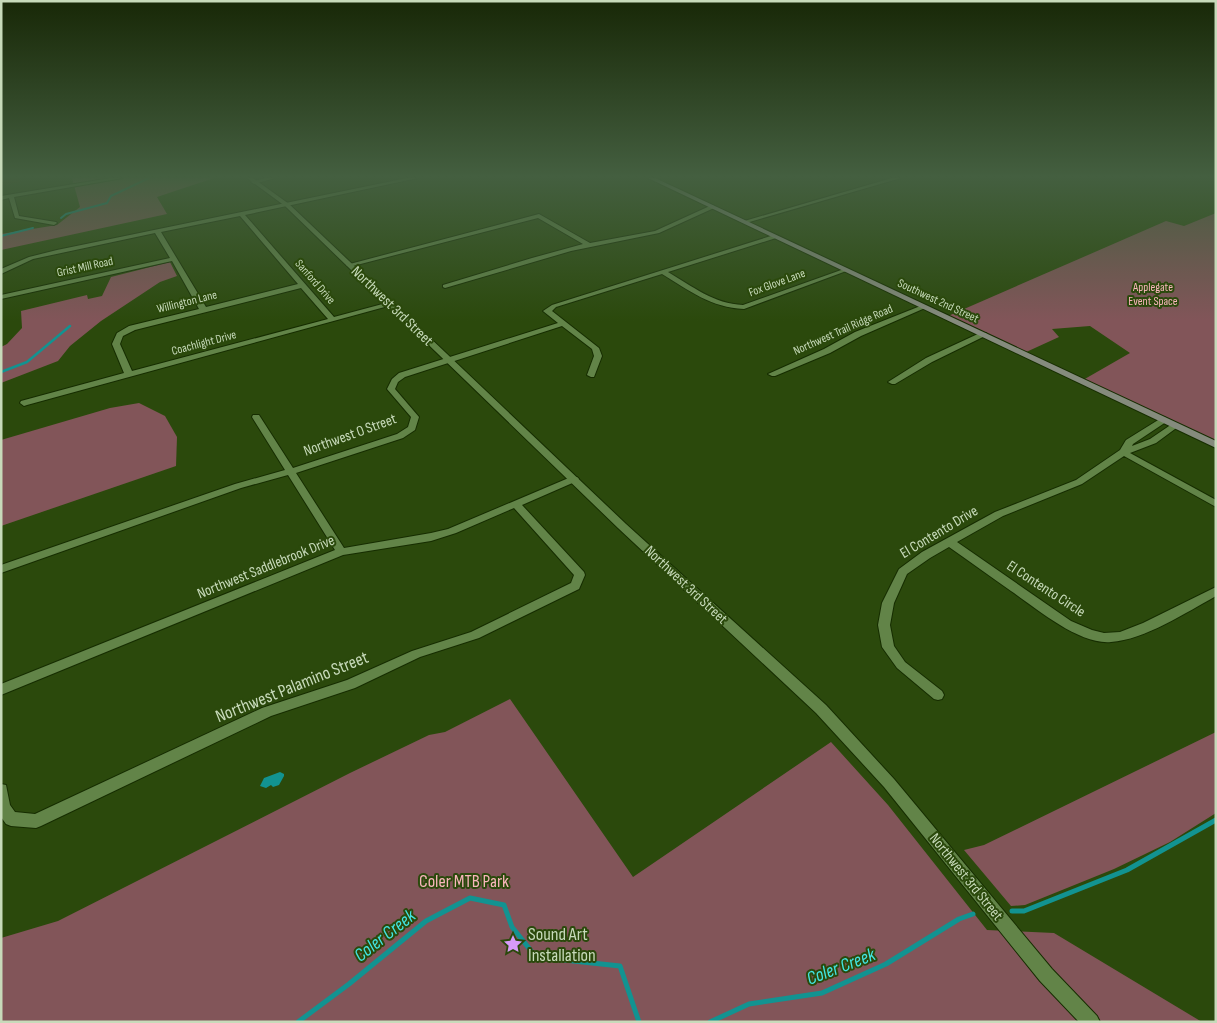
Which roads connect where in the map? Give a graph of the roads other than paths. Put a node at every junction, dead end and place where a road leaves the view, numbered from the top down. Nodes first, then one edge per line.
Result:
1 (183, 226) edge
2 (251, 226) edge
3 (309, 226) edge
4 (500, 226) edge
5 (556, 226) edge
6 (673, 226) edge
7 (752, 226) edge
8 (157, 231) junction
9 (774, 236) junction
10 (589, 245) junction
11 (174, 260) junction
12 (349, 264) junction
13 (846, 270) junction
14 (1, 272) edge
15 (664, 272) junction
16 (303, 286) junction
17 (445, 286) dead end
18 (1, 297) edge
19 (390, 304) junction
20 (924, 307) junction
21 (203, 310) junction
22 (332, 320) junction
23 (562, 324) junction
24 (983, 335) junction
25 (450, 361) junction
26 (772, 374) dead end
27 (129, 375) junction
28 (591, 375) dead end
29 (892, 382) dead end
30 (24, 403) dead end
31 (256, 417) dead end
32 (1163, 420) junction
33 (1174, 426) junction
34 (1216, 445) edge
35 (1124, 452) junction
36 (289, 471) junction
37 (574, 479) junction
38 (516, 504) junction
39 (1216, 504) edge
40 (949, 542) junction
41 (341, 552) junction
42 (1, 569) edge
43 (1216, 591) edge
44 (1, 690) edge
45 (938, 696) dead end
46 (1, 790) edge
47 (1091, 1022) edge

1 - 8 street
2 - 16 street, Sanford Drive
3 - 12 street, Northwest 3rd Street
4 - 12 street
5 - 10 street
6 - 10 street
7 - 9 main road, Southwest 2nd Street
8 - 11 street
8 - 14 street
9 - 13 main road, Southwest 2nd Street
9 - 15 street
10 - 17 street
11 - 18 street, Grist Mill Road
11 - 21 street
12 - 19 street, Northwest 3rd Street
13 - 15 street, Fox Glove Lane
13 - 20 main road, Southwest 2nd Street
15 - 23 street
16 - 21 street, Willington Lane
16 - 22 street, Sanford Drive
19 - 22 street, Coachlight Drive
19 - 25 street, Northwest 3rd Street
20 - 24 main road, Southwest 2nd Street
20 - 26 street, Northwest Trail Ridge Road
21 - 27 street, Willington Lane
22 - 27 street, Coachlight Drive
23 - 25 street, Northwest O Street
23 - 28 street
24 - 29 street
24 - 32 main road, Southwest 2nd Street
25 - 36 street, Northwest O Street
25 - 37 street, Northwest 3rd Street
27 - 30 street, Coachlight Drive
31 - 36 street
32 - 33 main road, Southwest 2nd Street
32 - 35 street, El Contento Drive
33 - 34 main road, Southwest 2nd Street
33 - 35 street, El Contento Drive
35 - 39 street
35 - 40 street, El Contento Drive
36 - 41 street
36 - 42 street, Northwest O Street
37 - 38 street, Northwest Saddlebrook Drive
37 - 47 street, Northwest 3rd Street
38 - 41 street, Northwest Saddlebrook Drive
38 - 46 street, Northwest Palamino Street
40 - 43 street, El Contento Circle
40 - 45 street, El Contento Drive
41 - 44 street, Northwest Saddlebrook Drive

